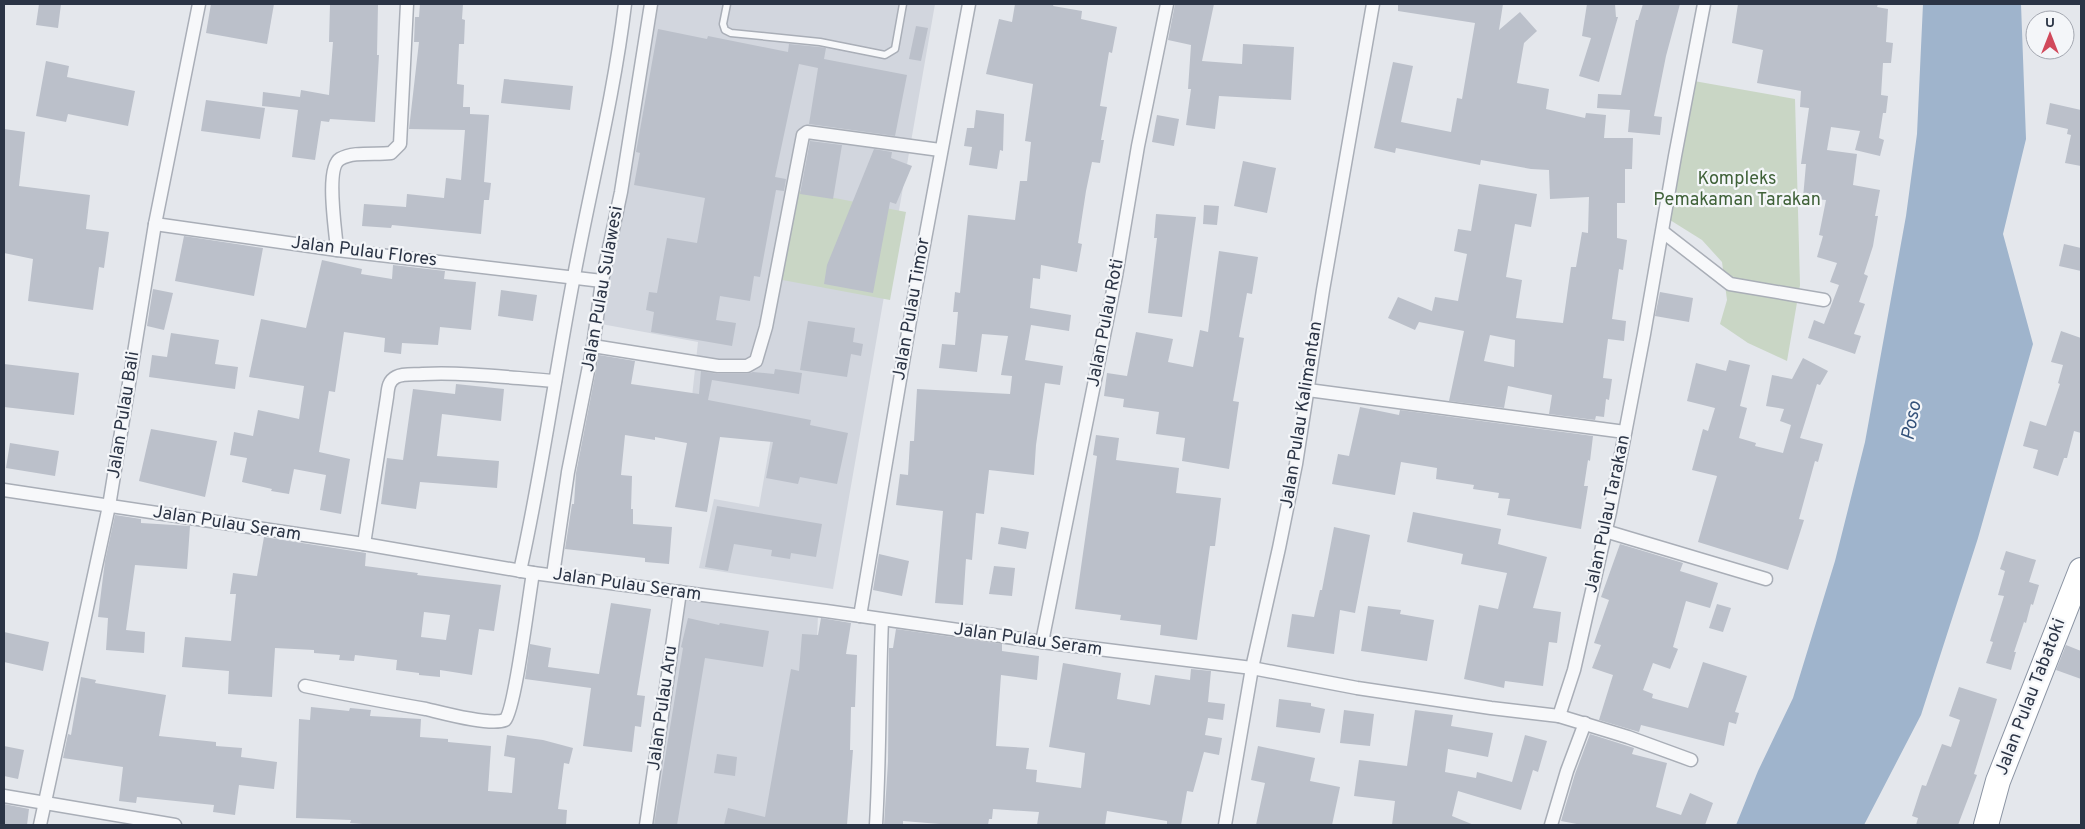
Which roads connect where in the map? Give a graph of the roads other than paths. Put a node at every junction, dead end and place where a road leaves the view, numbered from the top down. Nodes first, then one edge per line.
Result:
1 (199, 4) edge
2 (407, 4) edge
3 (625, 4) edge
4 (651, 4) edge
5 (727, 4) edge
6 (904, 4) edge
7 (969, 4) edge
8 (1167, 4) edge
9 (1373, 4) edge
10 (1704, 4) edge
11 (940, 150) junction
12 (155, 224) junction
13 (1663, 232) junction
14 (337, 250) junction
15 (574, 277) junction
16 (602, 281) junction
17 (1824, 300) dead end
18 (593, 346) junction
19 (555, 381) junction
20 (1308, 390) junction
21 (1625, 432) junction
22 (4, 490) edge
23 (109, 506) junction
24 (1606, 531) junction
25 (364, 544) junction
26 (2081, 570) edge
27 (526, 572) junction
28 (553, 575) junction
29 (1766, 579) dead end
30 (680, 592) junction
31 (860, 616) junction
32 (882, 620) junction
33 (1042, 642) junction
34 (1252, 668) junction
35 (305, 686) dead end
36 (1559, 716) junction
37 (1585, 723) junction
38 (1691, 760) dead end
39 (4, 796) edge
40 (44, 801) junction
41 (40, 825) edge
42 (175, 825) edge
43 (646, 825) edge
44 (876, 825) edge
45 (1226, 825) edge
46 (1550, 825) edge
47 (1986, 825) edge

1 - 12 street, Jalan Pulau Bali
2 - 14 street
3 - 15 street, Jalan Pulau Sulawesi
4 - 16 street, Jalan Pulau Sulawesi
5 - 6 lane
7 - 11 street, Jalan Pulau Timor
8 - 33 street, Jalan Pulau Roti
9 - 20 street, Jalan Pulau Kalimantan
10 - 13 street, Jalan Pulau Tarakan
11 - 18 street
11 - 31 street, Jalan Pulau Timor
12 - 14 street, Jalan Pulau Flores
12 - 23 street, Jalan Pulau Bali
13 - 17 street
13 - 21 street, Jalan Pulau Tarakan
14 - 15 street, Jalan Pulau Flores
15 - 16 street, Jalan Pulau Flores
15 - 19 street, Jalan Pulau Sulawesi
16 - 18 street, Jalan Pulau Sulawesi
18 - 28 street, Jalan Pulau Sulawesi
19 - 25 street
19 - 27 street, Jalan Pulau Sulawesi
20 - 21 street
20 - 34 street, Jalan Pulau Kalimantan
21 - 24 street, Jalan Pulau Tarakan
22 - 23 street, Jalan Pulau Seram
23 - 25 street, Jalan Pulau Seram
23 - 40 street, Jalan Pulau Bali
24 - 29 street
24 - 36 street, Jalan Pulau Tarakan
25 - 27 street, Jalan Pulau Seram
26 - 47 highway, Jalan Pulau Tabatoki
27 - 28 street, Jalan Pulau Seram
27 - 35 street, Jalan Pulau Sulawesi
28 - 30 street, Jalan Pulau Seram
30 - 31 street, Jalan Pulau Seram
30 - 43 street, Jalan Pulau Aru
31 - 32 street, Jalan Pulau Seram
32 - 33 street, Jalan Pulau Seram
32 - 44 street
33 - 34 street, Jalan Pulau Seram
34 - 36 street
34 - 45 street, Jalan Pulau Kalimantan
36 - 37 street
37 - 38 street
37 - 46 street
39 - 40 street
40 - 41 street, Jalan Pulau Bali
40 - 42 street

